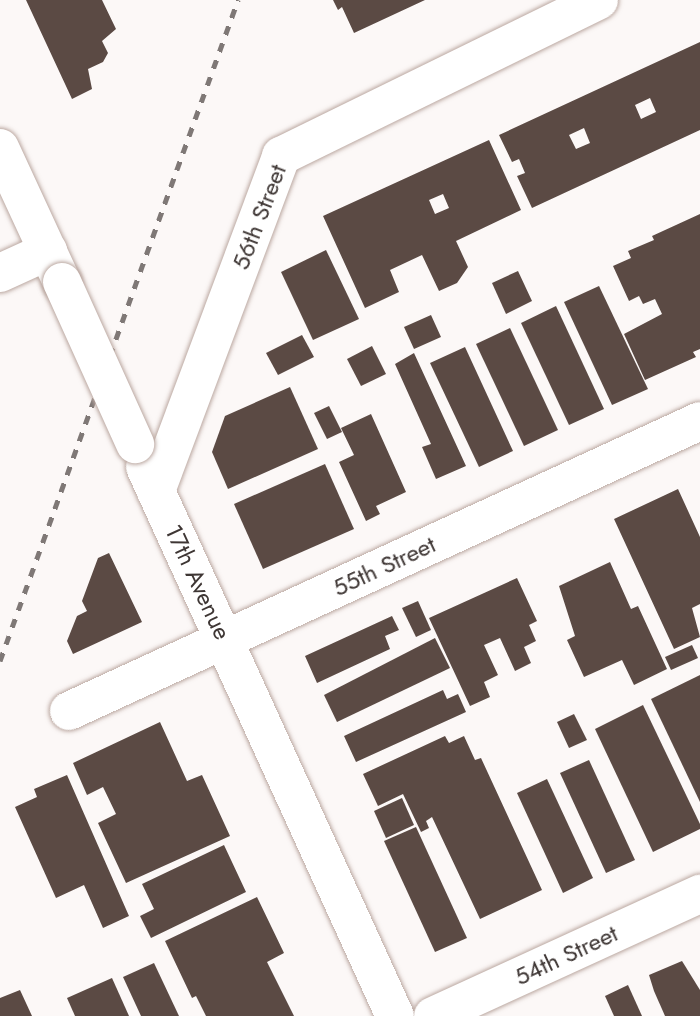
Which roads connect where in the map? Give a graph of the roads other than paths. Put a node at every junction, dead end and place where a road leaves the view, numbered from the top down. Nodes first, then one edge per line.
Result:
1 (598, 0) edge
2 (0, 148) edge
3 (55, 267) junction
4 (0, 273) edge
5 (700, 421) edge
6 (156, 491) junction
7 (224, 639) junction
8 (69, 710) dead end
9 (700, 894) edge
10 (395, 1016) edge
11 (433, 1016) edge

1 - 6 street, 56th Street
2 - 3 street, 17th Avenue
3 - 4 street
3 - 6 street, 17th Avenue, bridge
5 - 7 street, 55th Street
6 - 7 street, 17th Avenue
7 - 8 street, 55th Street
7 - 10 street, 17th Avenue
9 - 11 street, 54th Street

